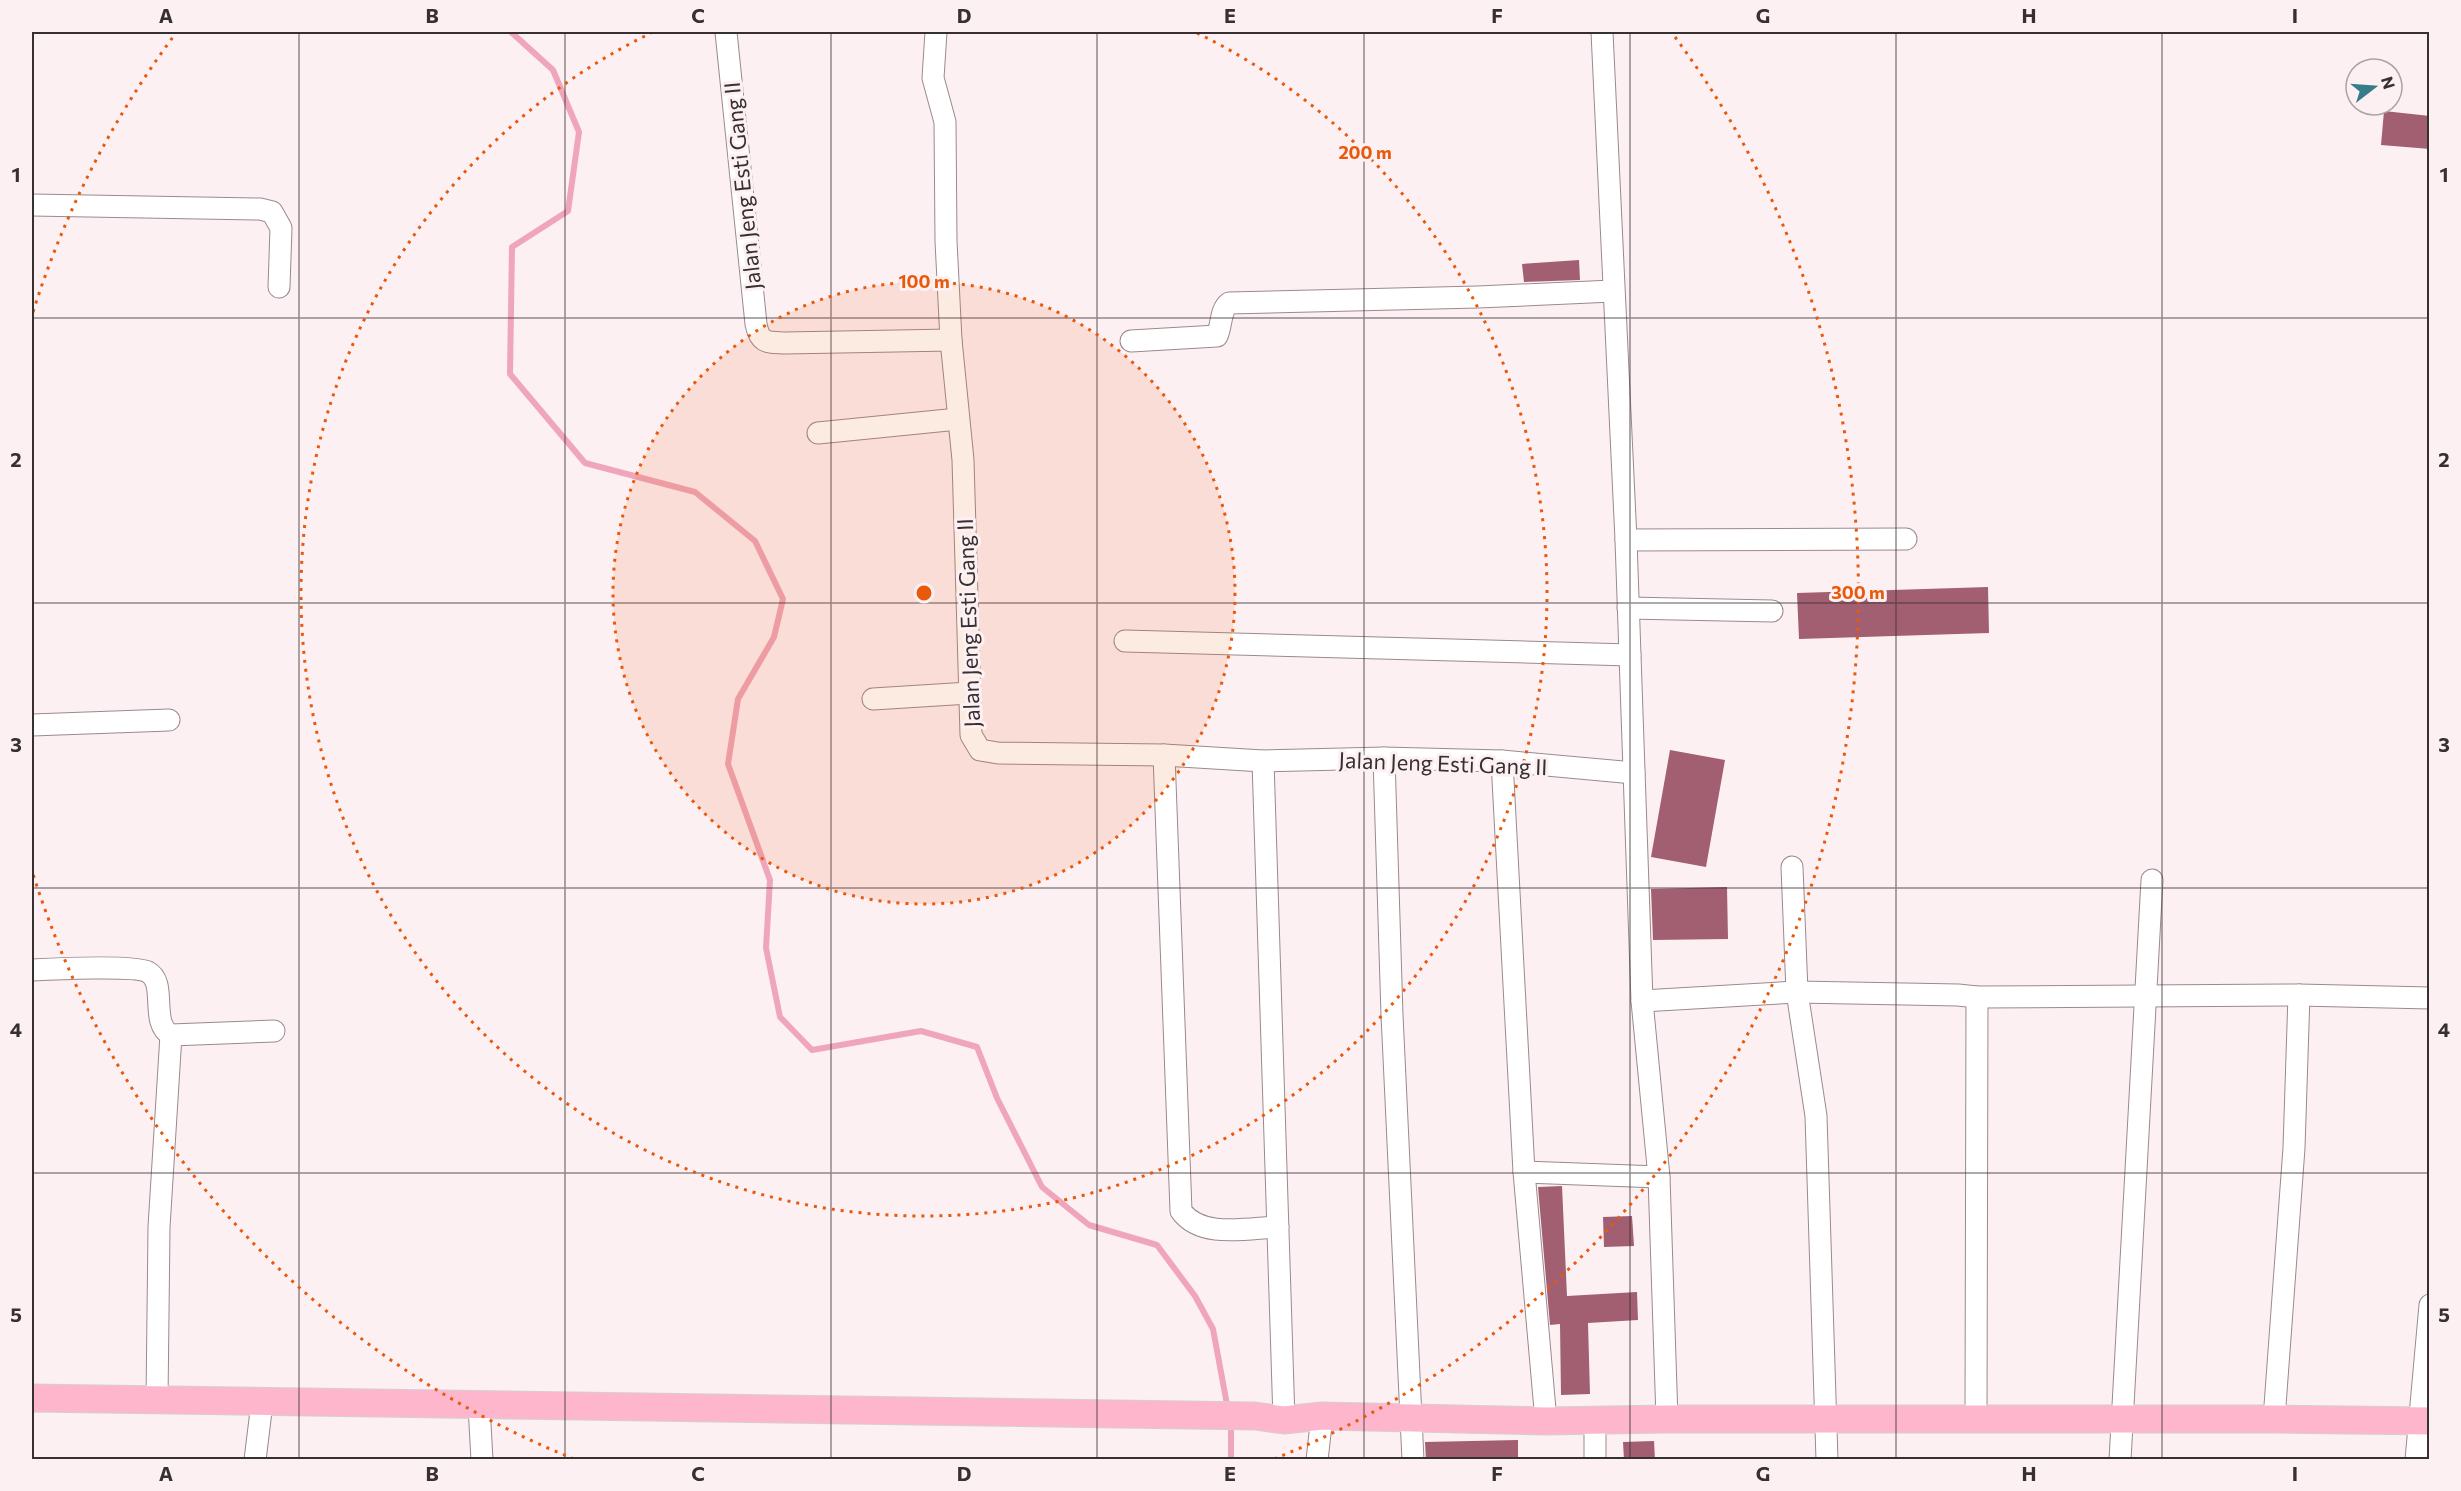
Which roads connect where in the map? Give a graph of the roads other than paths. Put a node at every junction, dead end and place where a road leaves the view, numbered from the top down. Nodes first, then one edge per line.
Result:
1 (726, 32) edge
2 (936, 32) edge
3 (1602, 32) edge
4 (32, 205) edge
5 (279, 287) dead end
6 (1613, 291) junction
7 (951, 340) junction
8 (1131, 341) dead end
9 (958, 419) junction
10 (818, 433) dead end
11 (1906, 539) dead end
12 (1626, 540) junction
13 (1628, 608) junction
14 (1772, 611) dead end
15 (1125, 641) dead end
16 (1630, 655) junction
17 (969, 693) junction
18 (873, 699) dead end
19 (169, 720) dead end
20 (32, 725) edge
21 (1164, 754) junction
22 (1384, 758) junction
23 (1263, 760) junction
24 (1502, 761) junction
25 (1634, 773) junction
26 (1792, 867) dead end
27 (2151, 880) dead end
28 (32, 970) edge
29 (1797, 992) junction
30 (2299, 995) junction
31 (2145, 996) junction
32 (1977, 997) junction
33 (2430, 998) edge
34 (1642, 1001) junction
35 (274, 1031) dead end
36 (171, 1035) junction
37 (1524, 1172) junction
38 (1659, 1177) junction
39 (1278, 1227) junction
40 (2430, 1305) edge
41 (32, 1398) edge
42 (157, 1401) junction
43 (262, 1403) junction
44 (478, 1406) junction
45 (1322, 1416) junction
46 (1410, 1419) junction
47 (1667, 1419) junction
48 (2274, 1419) junction
49 (1284, 1420) junction
50 (1827, 1420) junction
51 (1976, 1420) junction
52 (2120, 1420) junction
53 (1546, 1421) junction
54 (1595, 1421) junction
55 (2424, 1421) edge
56 (255, 1460) edge
57 (482, 1460) edge
58 (1317, 1460) edge
59 (1413, 1460) edge
60 (1595, 1460) edge
61 (1827, 1460) edge
62 (2120, 1460) edge
63 (2416, 1460) edge

1 - 7 street, Jalan Jeng Esti Gang II
2 - 7 street
3 - 6 street
4 - 5 street
6 - 8 street
6 - 12 street
7 - 9 street, Jalan Jeng Esti Gang II
9 - 10 street
9 - 17 street, Jalan Jeng Esti Gang II
11 - 12 street
12 - 13 street
13 - 14 street
13 - 16 street
15 - 16 street
16 - 25 street
17 - 18 street
17 - 21 street, Jalan Jeng Esti Gang II
19 - 20 street
21 - 23 street, Jalan Jeng Esti Gang II
21 - 39 street
22 - 23 street, Jalan Jeng Esti Gang II
22 - 24 street, Jalan Jeng Esti Gang II
22 - 46 street
23 - 39 street
24 - 25 street, Jalan Jeng Esti Gang II
24 - 37 street
25 - 34 street
26 - 29 street
27 - 31 street
28 - 36 street
29 - 32 street
29 - 34 street
29 - 50 street
30 - 31 street
30 - 33 street
30 - 48 street
31 - 32 street
31 - 52 street
32 - 51 street
34 - 38 street
35 - 36 street
36 - 42 street
37 - 38 street
37 - 53 street
38 - 47 street
39 - 49 street
40 - 55 street
41 - 42 main road
42 - 43 main road
43 - 44 main road
43 - 56 street
44 - 49 main road
44 - 57 street
45 - 46 main road
45 - 49 main road
45 - 58 street
46 - 53 main road
46 - 59 street
47 - 50 main road
47 - 54 main road
48 - 52 main road
48 - 55 main road
50 - 51 main road
50 - 61 street
51 - 52 main road
52 - 62 street
53 - 54 main road
54 - 60 street
55 - 63 street

